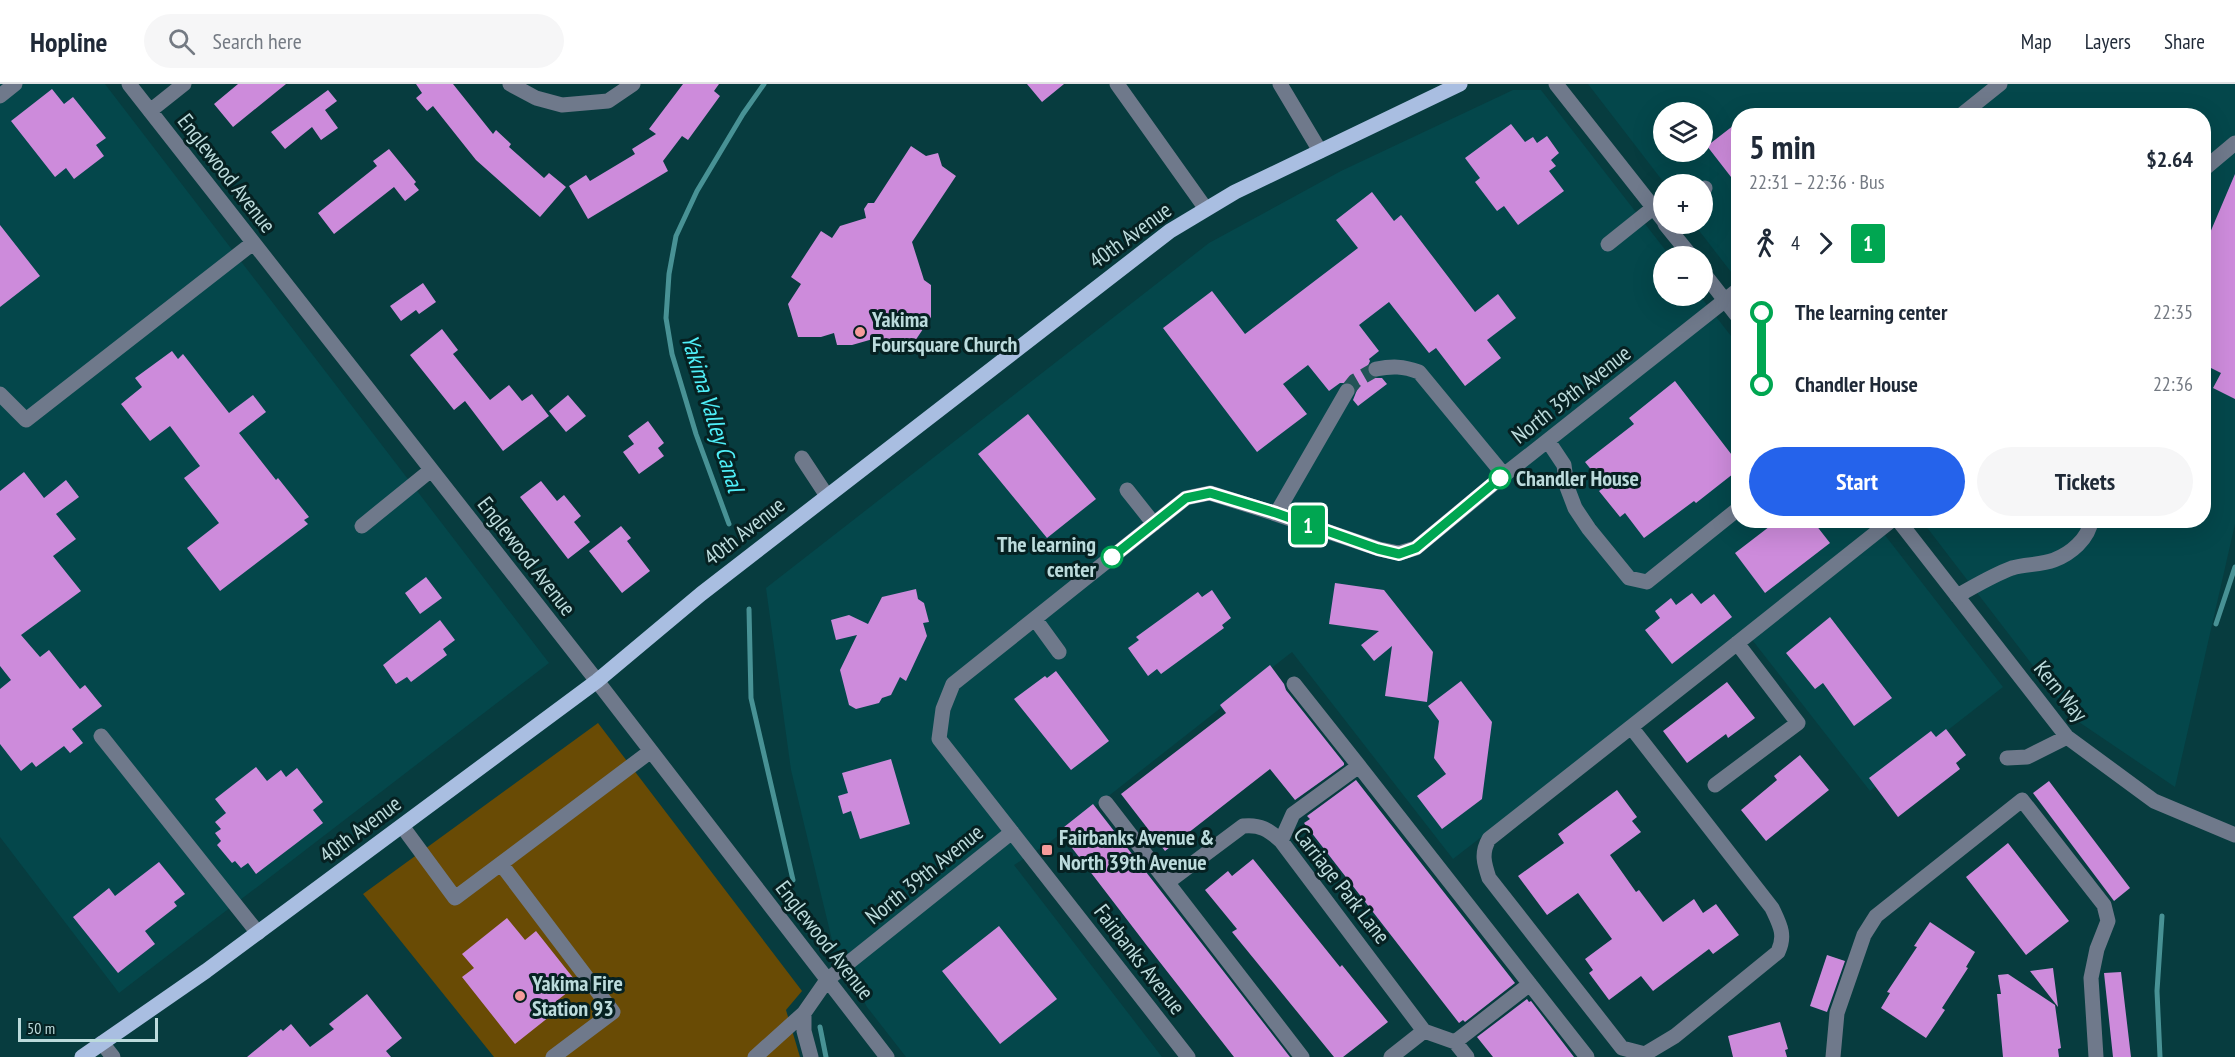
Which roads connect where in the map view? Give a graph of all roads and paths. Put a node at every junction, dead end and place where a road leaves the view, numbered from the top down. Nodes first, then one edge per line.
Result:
1 (15, 84) edge
2 (129, 84) edge
3 (184, 84) edge
4 (510, 84) edge
5 (633, 84) edge
6 (1117, 84) edge
7 (1280, 84) edge
8 (1460, 84) edge
9 (1556, 84) edge
10 (2000, 84) edge
11 (0, 96) edge
12 (1970, 108) edge
13 (150, 111) junction
14 (2235, 143) edge
15 (1320, 151) junction
16 (2211, 163) edge
17 (1653, 207) edge
18 (1206, 209) junction
19 (1653, 222) edge
20 (1674, 234) edge
21 (253, 243) junction
22 (1608, 244) dead end
23 (1683, 246) edge
24 (1713, 284) edge
25 (1731, 296) edge
26 (1726, 300) junction
27 (1731, 307) edge
28 (1376, 369) tunnel mouth
29 (1347, 391) tunnel mouth
30 (0, 394) edge
31 (1548, 441) junction
32 (802, 458) dead end
33 (432, 470) junction
34 (1504, 475) junction
35 (1127, 490) dead end
36 (827, 496) junction
37 (1276, 513) junction
38 (1731, 515) edge
39 (1154, 524) junction
40 (362, 526) dead end
41 (1882, 528) edge
42 (1904, 528) edge
43 (2088, 528) edge
44 (1957, 596) junction
45 (1035, 619) junction
46 (1737, 643) junction
47 (1059, 652) dead end
48 (597, 681) junction
49 (1294, 684) dead end
50 (1631, 727) junction
51 (101, 736) dead end
52 (2067, 737) junction
53 (651, 751) junction
54 (2007, 758) dead end
55 (1359, 766) junction
56 (1715, 785) dead end
57 (1106, 803) dead end
58 (402, 826) junction
59 (1012, 832) junction
60 (2235, 835) edge
61 (1281, 841) junction
62 (501, 864) junction
63 (1168, 882) junction
64 (258, 933) junction
65 (827, 980) junction
66 (1530, 984) junction
67 (804, 1013) junction
68 (1425, 1031) junction
69 (1455, 1042) junction
70 (102, 1043) junction
71 (82, 1057) edge
72 (112, 1057) edge
73 (553, 1057) edge
74 (755, 1057) edge
75 (811, 1057) edge
76 (887, 1057) edge
77 (1188, 1057) edge
78 (1302, 1057) edge
79 (1391, 1057) edge
80 (1467, 1057) edge
81 (1587, 1057) edge
82 (1833, 1057) edge
83 (2096, 1057) edge

1 - 11 street
2 - 13 street, Englewood Avenue
3 - 13 street
4 - 5 street
6 - 18 street
7 - 15 street
8 - 15 main road, 40th Avenue
9 - 17 street
10 - 12 street
13 - 21 street, Englewood Avenue
14 - 16 street
15 - 18 main road, 40th Avenue
18 - 36 main road, 40th Avenue
19 - 22 street
20 - 23 street
21 - 30 street
21 - 33 street, Englewood Avenue
24 - 26 street
25 - 26 street, North 39th Avenue
26 - 27 street
26 - 31 street, North 39th Avenue
28 - 34 street
29 - 37 street
31 - 34 street, North 39th Avenue
31 - 38 street
32 - 36 street
33 - 40 street
33 - 48 street, Englewood Avenue
34 - 37 street, North 39th Avenue
35 - 39 street
36 - 48 main road, 40th Avenue
37 - 39 street, North 39th Avenue
39 - 45 street, North 39th Avenue
41 - 46 street
42 - 44 street, Kern Way
43 - 44 street
44 - 52 street, Kern Way
45 - 47 street
45 - 59 street, North 39th Avenue
46 - 50 street
46 - 56 street
48 - 53 street, Englewood Avenue
48 - 58 main road, 40th Avenue
49 - 55 street
50 - 50 street
51 - 64 street
52 - 54 street
52 - 60 street, Kern Way
53 - 62 street
53 - 65 street, Englewood Avenue
55 - 61 street
55 - 66 street
57 - 63 street
58 - 62 street
58 - 64 main road, 40th Avenue
59 - 65 street, North 39th Avenue
59 - 77 street, Fairbanks Avenue
61 - 63 street, Carriage Park Lane
61 - 68 street, Carriage Park Lane
62 - 73 street
63 - 78 street
64 - 70 main road, 40th Avenue
65 - 67 street, North 39th Avenue
65 - 76 street, Englewood Avenue
66 - 69 street
66 - 81 street
67 - 74 street, North 39th Avenue
67 - 75 street
68 - 69 street
68 - 79 street
69 - 80 street
70 - 71 main road, 40th Avenue
70 - 72 street
82 - 83 street

